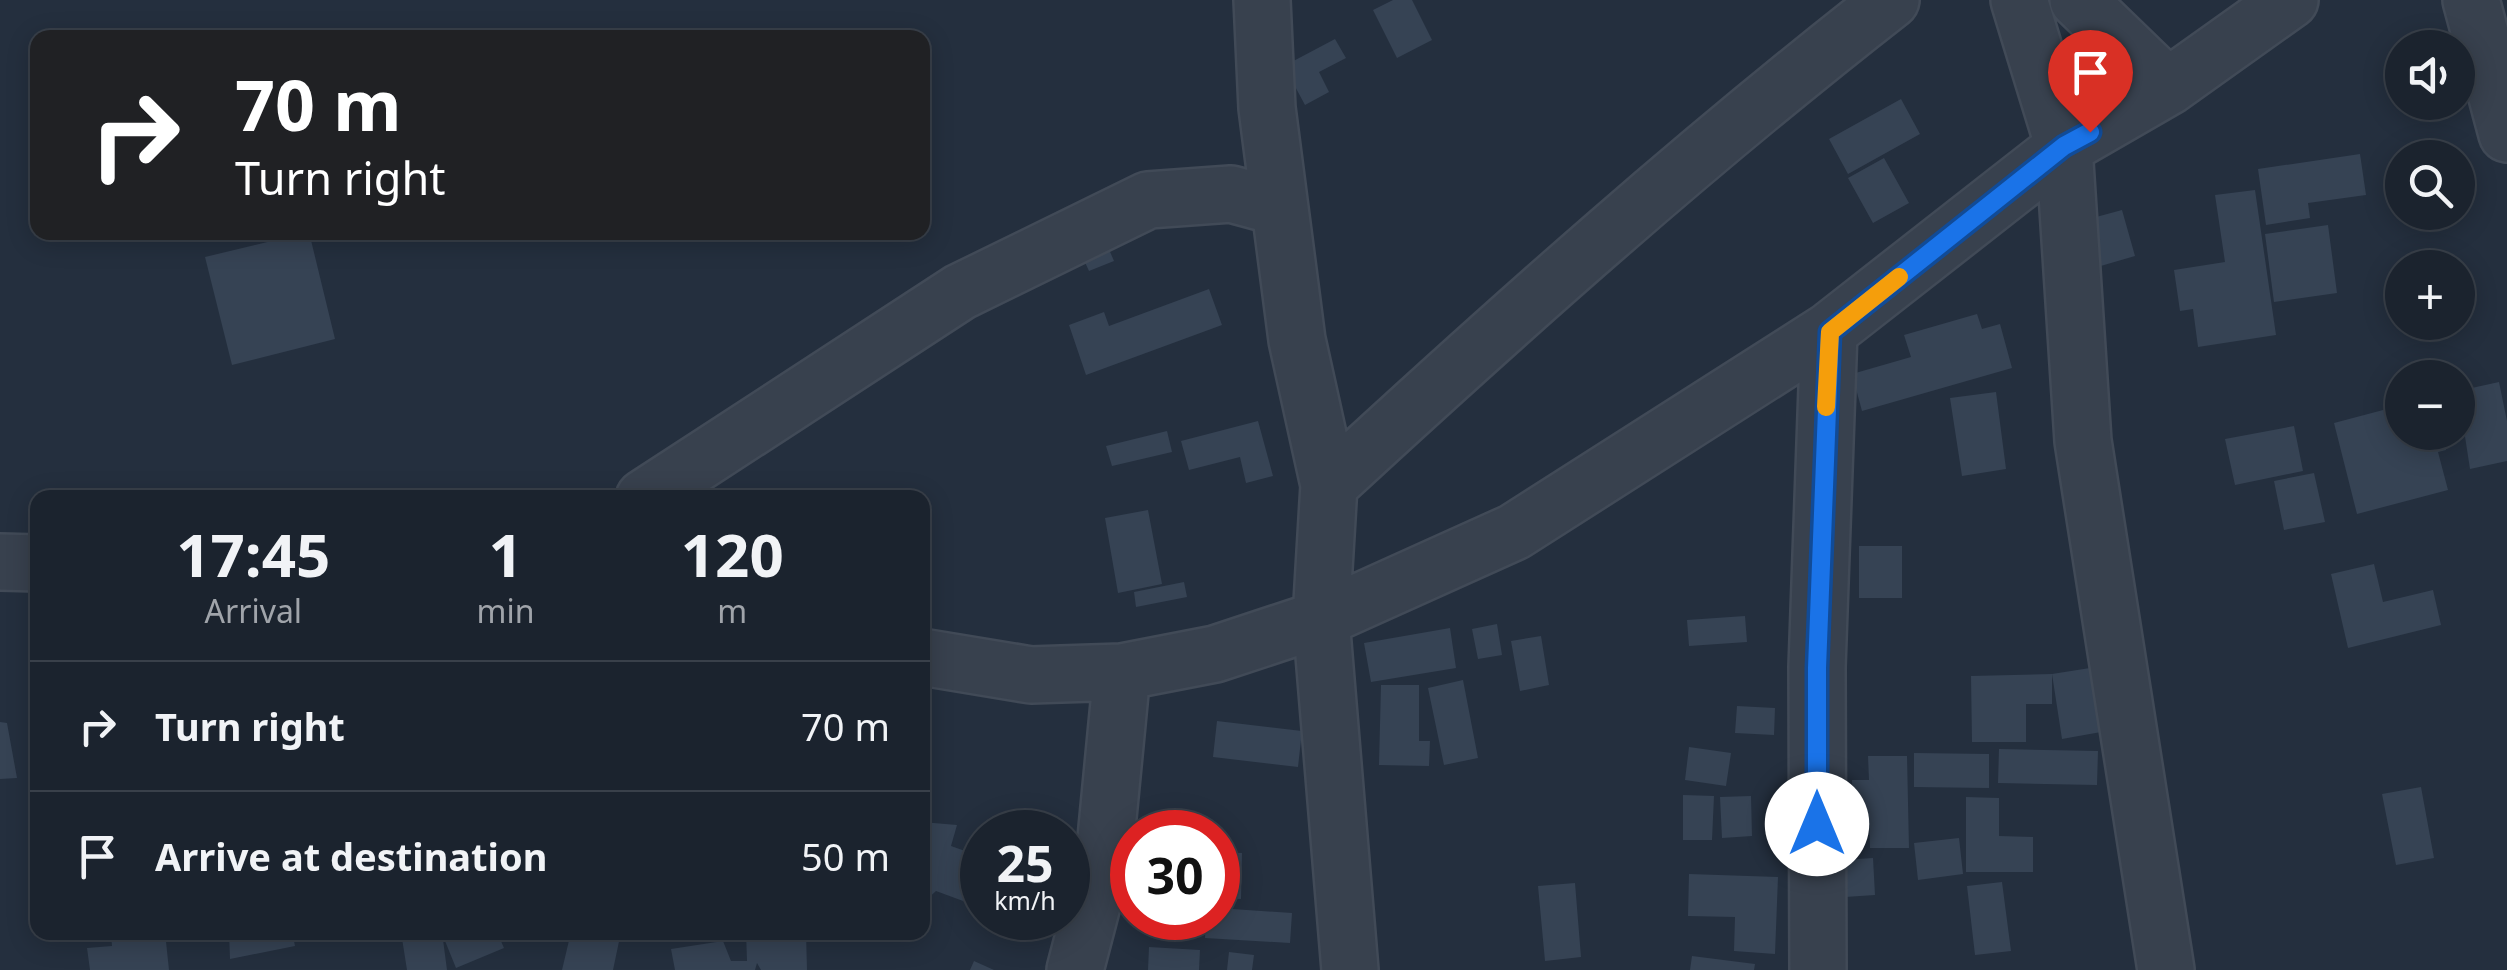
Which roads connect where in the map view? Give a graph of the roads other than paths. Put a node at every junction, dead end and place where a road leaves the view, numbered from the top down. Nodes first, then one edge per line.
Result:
1 (1262, 0) edge
2 (1890, 0) edge
3 (2019, 0) edge
4 (2078, 0) edge
5 (2290, 0) edge
6 (2471, 0) edge
7 (2168, 88) junction
8 (2507, 134) edge
9 (2064, 146) junction
10 (1280, 207) junction
11 (1830, 332) junction
12 (1329, 486) junction
13 (656, 490) edge
14 (0, 562) edge
15 (30, 563) edge
16 (1321, 619) junction
17 (930, 658) edge
18 (1122, 672) junction
19 (1074, 970) edge
20 (1350, 970) edge
21 (1818, 970) edge
22 (2166, 970) edge

1 - 10 street
2 - 12 street
3 - 9 street
4 - 7 street
5 - 7 street
6 - 8 street
7 - 9 street
9 - 11 street
9 - 22 street
10 - 12 street
10 - 13 street
11 - 16 street
11 - 21 street
12 - 16 street
14 - 15 street
16 - 18 street
16 - 20 street
17 - 18 street
18 - 19 street

